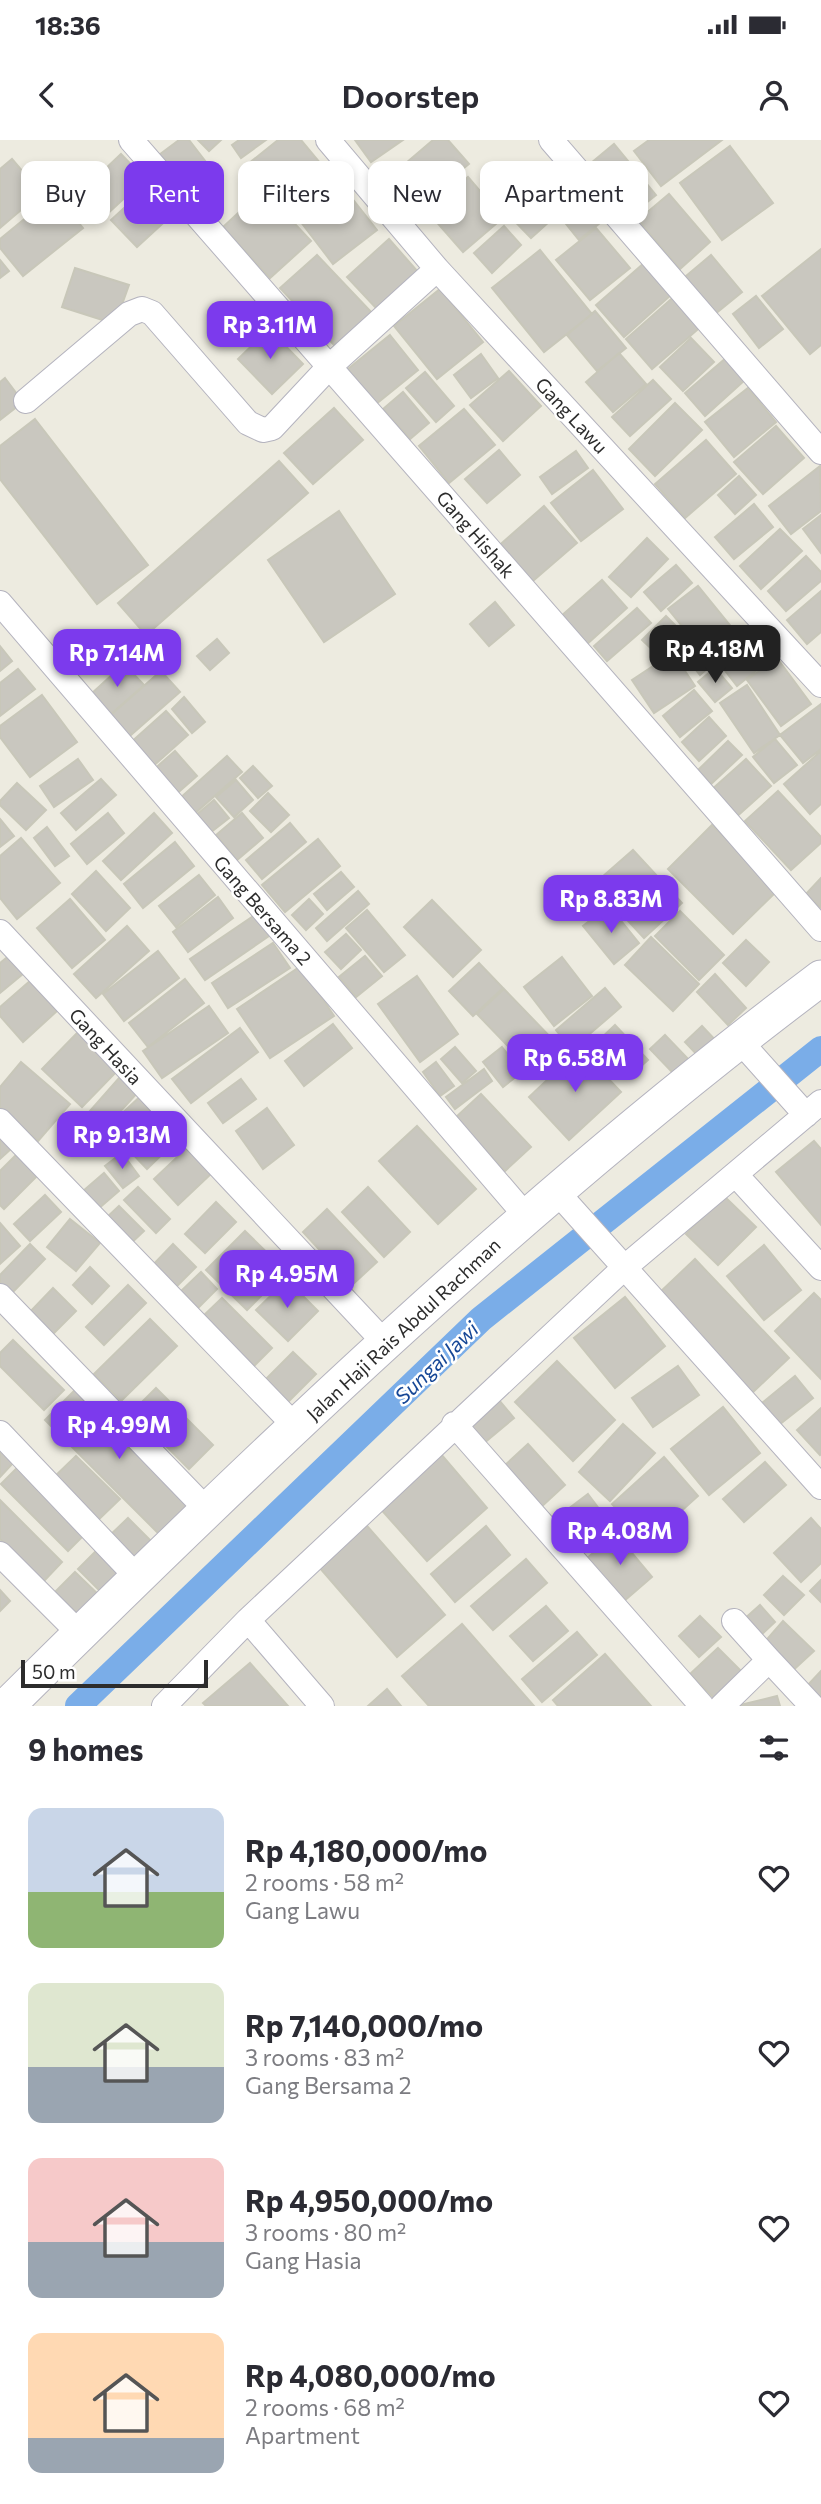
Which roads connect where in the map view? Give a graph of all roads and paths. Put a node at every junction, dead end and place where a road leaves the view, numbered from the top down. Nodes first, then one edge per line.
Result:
1 (131, 140) edge
2 (328, 140) edge
3 (551, 140) edge
4 (437, 269) junction
5 (329, 367) junction
6 (26, 401) dead end
7 (821, 452) edge
8 (0, 603) edge
9 (821, 685) edge
10 (821, 929) edge
11 (0, 932) edge
12 (821, 978) edge
13 (750, 1052) junction
14 (809, 1109) edge
15 (0, 1121) edge
16 (736, 1175) junction
17 (563, 1198) junction
18 (526, 1216) junction
19 (617, 1259) junction
20 (821, 1268) edge
21 (0, 1296) edge
22 (385, 1343) junction
23 (454, 1424) junction
24 (296, 1427) junction
25 (0, 1433) edge
26 (821, 1487) edge
27 (208, 1511) junction
28 (0, 1554) edge
29 (138, 1578) junction
30 (248, 1620) junction
31 (734, 1621) dead end
32 (79, 1634) junction
33 (769, 1660) junction
34 (7, 1706) edge
35 (164, 1706) edge
36 (322, 1706) edge
37 (702, 1706) edge
38 (722, 1706) edge
39 (812, 1706) edge

1 - 5 street, Gang Hishak
2 - 4 street, Gang Lawu
3 - 7 street
4 - 5 street
4 - 9 street, Gang Lawu
5 - 6 street
5 - 10 street, Gang Hishak
8 - 18 street, Gang Bersama 2
11 - 22 street, Gang Hasia
12 - 13 street, Jalan Haji Rais Abdul Rachman
13 - 14 street
13 - 17 street, Jalan Haji Rais Abdul Rachman
14 - 16 street
15 - 24 street
16 - 19 street
16 - 20 street
17 - 18 street, Jalan Haji Rais Abdul Rachman
17 - 19 street
18 - 22 street, Jalan Haji Rais Abdul Rachman
19 - 23 street
19 - 26 street
21 - 27 street
22 - 24 street, Jalan Haji Rais Abdul Rachman
23 - 30 street
23 - 37 street
24 - 27 street, Jalan Haji Rais Abdul Rachman
25 - 29 street
27 - 29 street, Jalan Haji Rais Abdul Rachman
28 - 32 street
29 - 32 street, Jalan Haji Rais Abdul Rachman
30 - 35 street
30 - 36 street
31 - 33 street
32 - 34 street, Jalan Haji Rais Abdul Rachman
33 - 38 street
33 - 39 street

